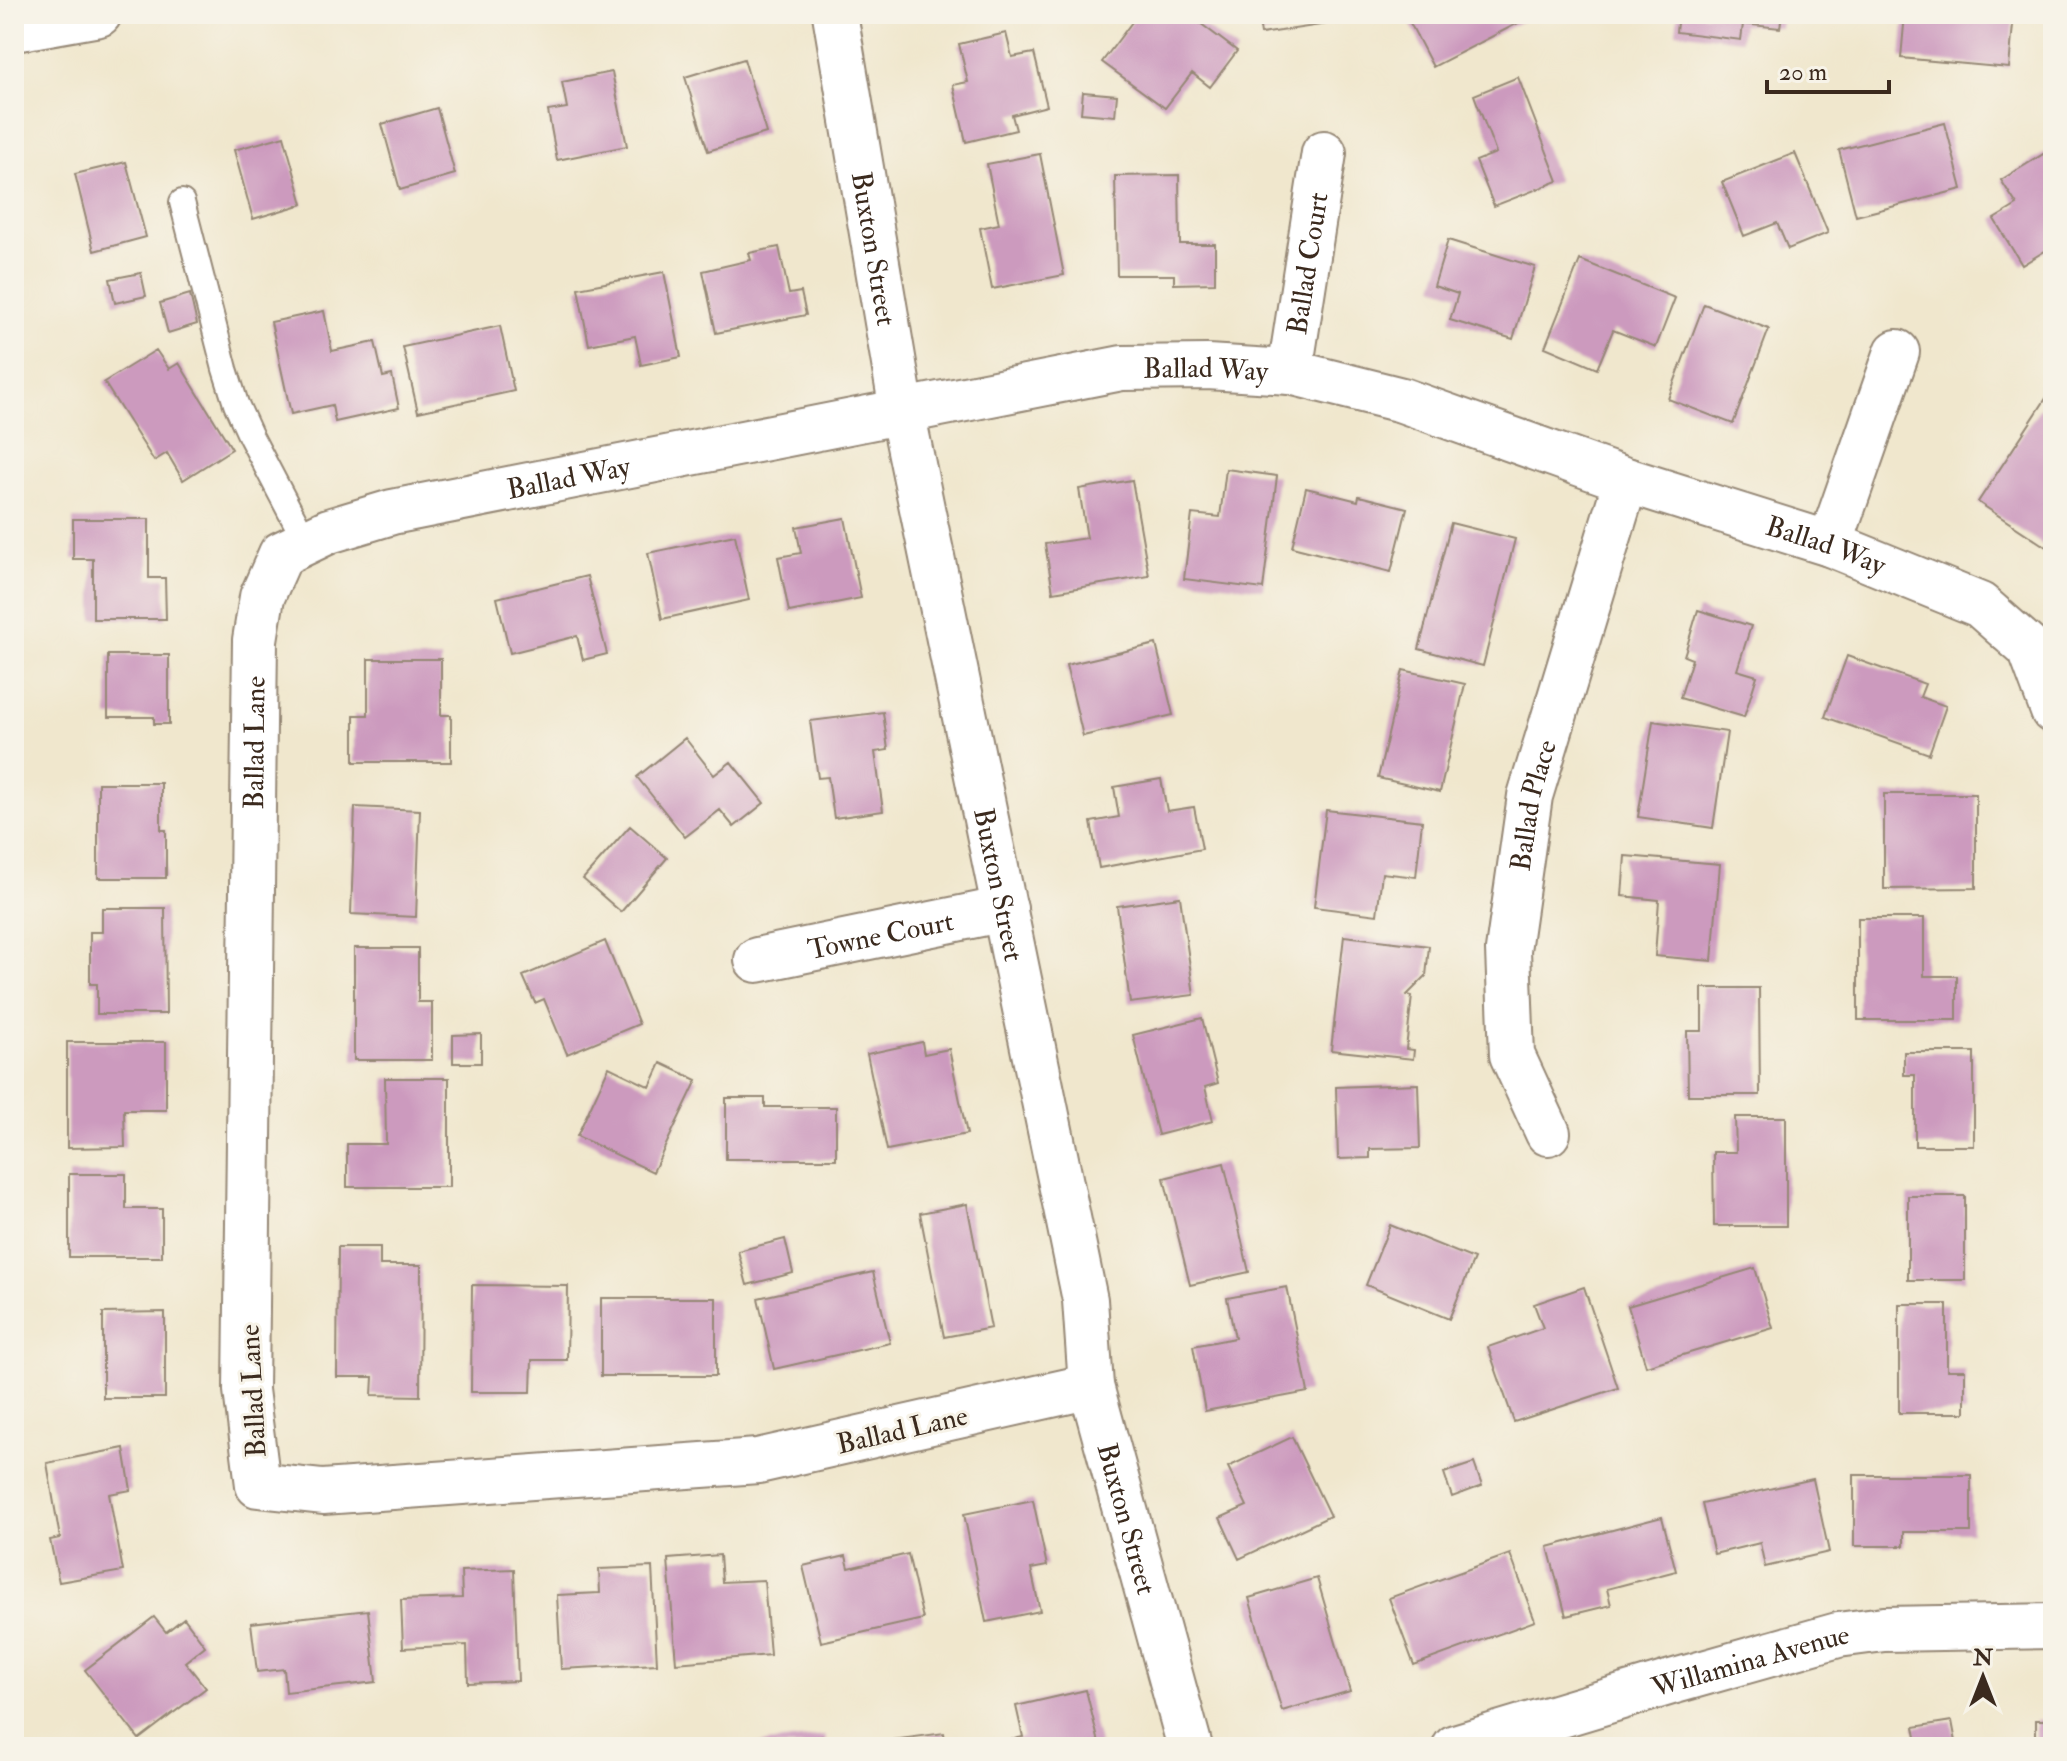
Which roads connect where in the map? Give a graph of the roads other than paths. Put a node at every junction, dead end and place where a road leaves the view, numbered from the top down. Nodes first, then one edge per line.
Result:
1 (99, 14) edge
2 (835, 14) edge
3 (14, 29) edge
4 (1324, 153) dead end
5 (182, 202) dead end
6 (1897, 352) dead end
7 (1290, 372) junction
8 (902, 411) junction
9 (1626, 480) junction
10 (1830, 544) junction
11 (293, 548) junction
12 (2053, 711) edge
13 (1005, 909) junction
14 (757, 960) dead end
15 (1548, 1133) dead end
16 (1091, 1386) junction
17 (2053, 1626) edge
18 (1190, 1747) edge
19 (1455, 1747) edge

1 - 3 street
2 - 8 street, Buxton Street
4 - 7 street, Ballad Court
5 - 11 lane
6 - 10 street
7 - 8 street, Ballad Way
7 - 9 street, Ballad Way
8 - 11 street, Ballad Way
8 - 13 street, Buxton Street
9 - 10 street, Ballad Way
9 - 15 street, Ballad Place
10 - 12 street, Ballad Way
11 - 16 street, Ballad Lane
13 - 14 street, Towne Court
13 - 16 street, Buxton Street
16 - 18 street, Buxton Street
17 - 19 street, Willamina Avenue

